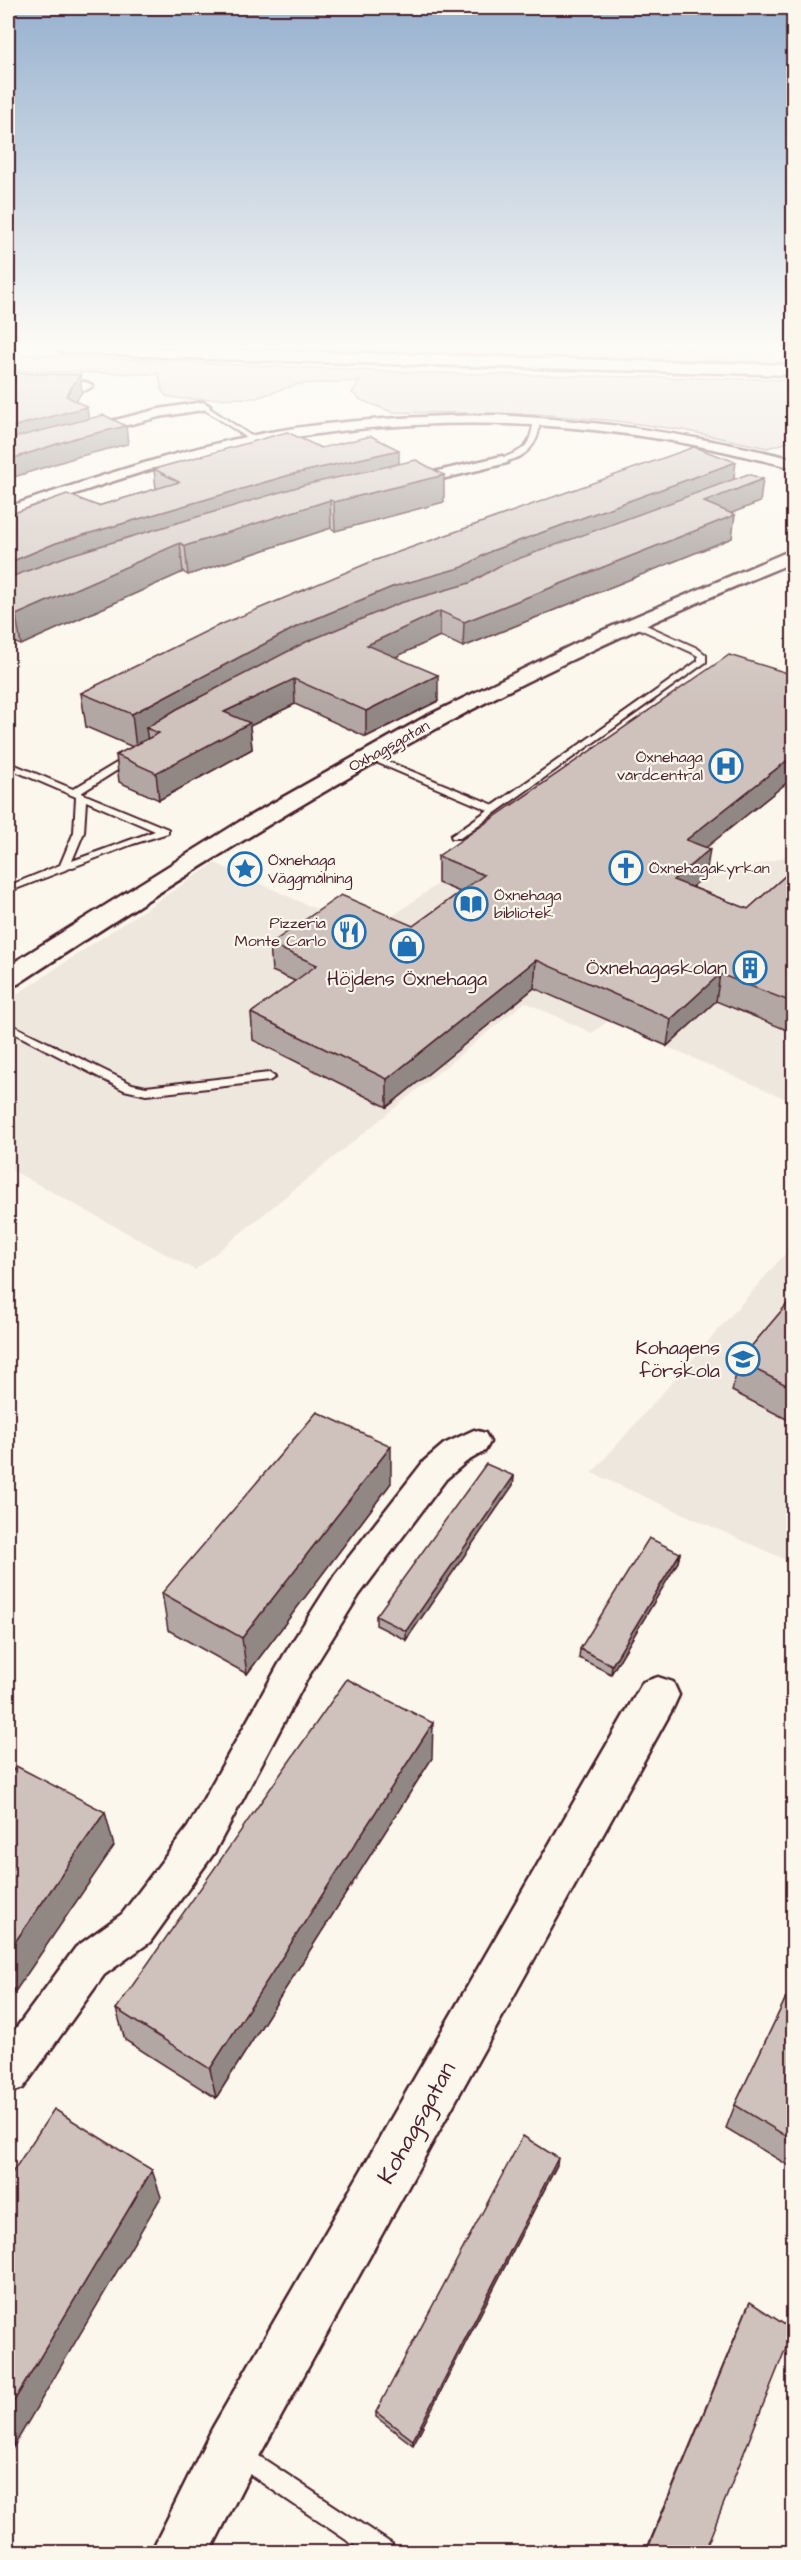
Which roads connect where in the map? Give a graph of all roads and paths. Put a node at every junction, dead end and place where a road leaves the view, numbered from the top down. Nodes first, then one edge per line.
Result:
1 (146, 467) edge
2 (470, 467) edge
3 (386, 487) edge
4 (8, 512) edge
5 (794, 555) edge
6 (634, 623) junction
7 (140, 753) edge
8 (369, 757) junction
9 (8, 765) edge
10 (78, 794) junction
11 (495, 808) junction
12 (456, 836) dead end
13 (64, 868) junction
14 (8, 889) edge
15 (8, 978) edge
16 (8, 1026) edge
17 (269, 1077) dead end
18 (474, 1442) dead end
19 (658, 1695) dead end
20 (8, 2073) edge
21 (232, 2449) junction
22 (180, 2553) edge
23 (384, 2553) edge

1 - 4 street
2 - 3 street
5 - 6 street, Oxhagsgatan
6 - 8 street, Oxhagsgatan
6 - 11 lane
7 - 10 lane
8 - 11 lane
8 - 15 street, Oxhagsgatan
9 - 10 lane
10 - 13 lane
10 - 13 lane
11 - 12 lane
13 - 14 lane
16 - 17 lane
18 - 20 street
19 - 21 street, Kohagsgatan
21 - 22 street, Kohagsgatan
21 - 23 lane

